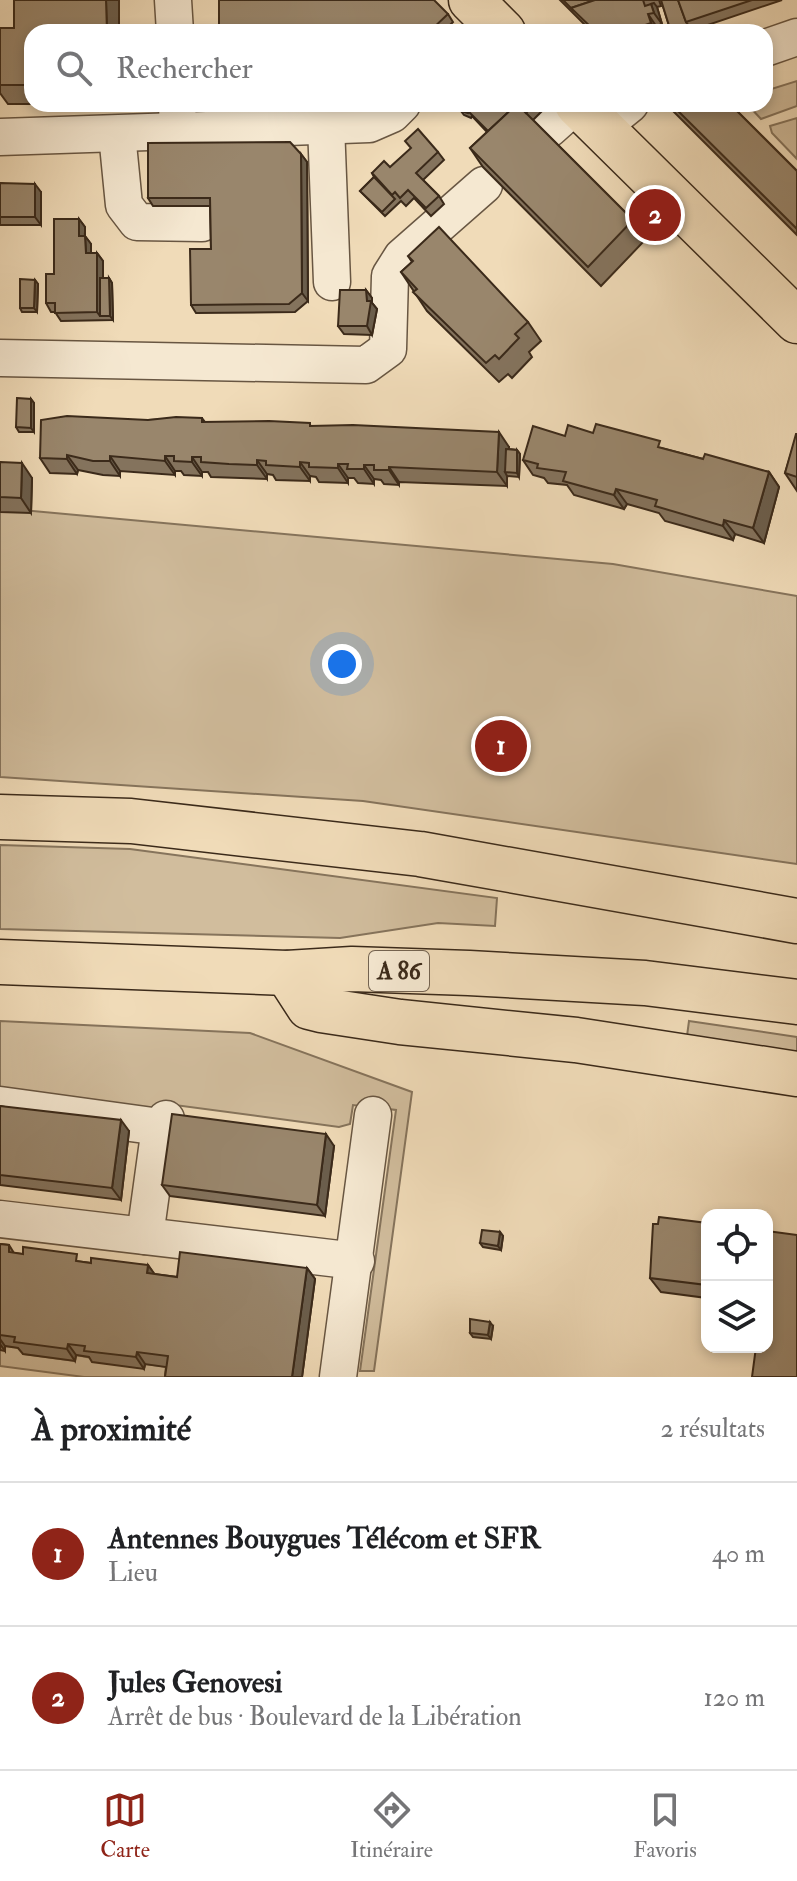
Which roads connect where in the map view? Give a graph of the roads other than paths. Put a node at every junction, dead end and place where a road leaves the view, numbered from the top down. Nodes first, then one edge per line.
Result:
1 (173, 0) edge
2 (174, 24) edge
3 (797, 37) edge
4 (773, 45) edge
5 (392, 112) edge
6 (595, 112) edge
7 (595, 112) edge
8 (178, 118) edge
9 (326, 125) junction
10 (117, 134) junction
11 (0, 137) edge
12 (484, 185) edge
13 (202, 223) dead end
14 (332, 282) dead end
15 (797, 297) edge
16 (797, 321) edge
17 (0, 358) edge
18 (0, 817) edge
19 (797, 892) edge
20 (704, 904) junction
21 (797, 921) edge
22 (0, 962) edge
23 (287, 973) junction
24 (797, 1002) edge
25 (797, 1074) edge
26 (0, 1105) edge
27 (373, 1115) dead end
28 (0, 1219) edge
29 (145, 1236) junction
30 (356, 1261) junction
31 (338, 1377) edge

1 - 2 lane
3 - 4 lane
5 - 9 lane
6 - 15 main road
7 - 16 main road
8 - 9 lane
8 - 10 lane
9 - 14 lane
10 - 11 lane
10 - 13 lane
12 - 17 lane
18 - 20 main road
19 - 20 main road
20 - 21 main road
22 - 23 main road, A 86
23 - 24 main road, A 86
23 - 25 main road
26 - 29 lane
27 - 30 lane
28 - 29 lane
29 - 30 lane
30 - 31 lane

